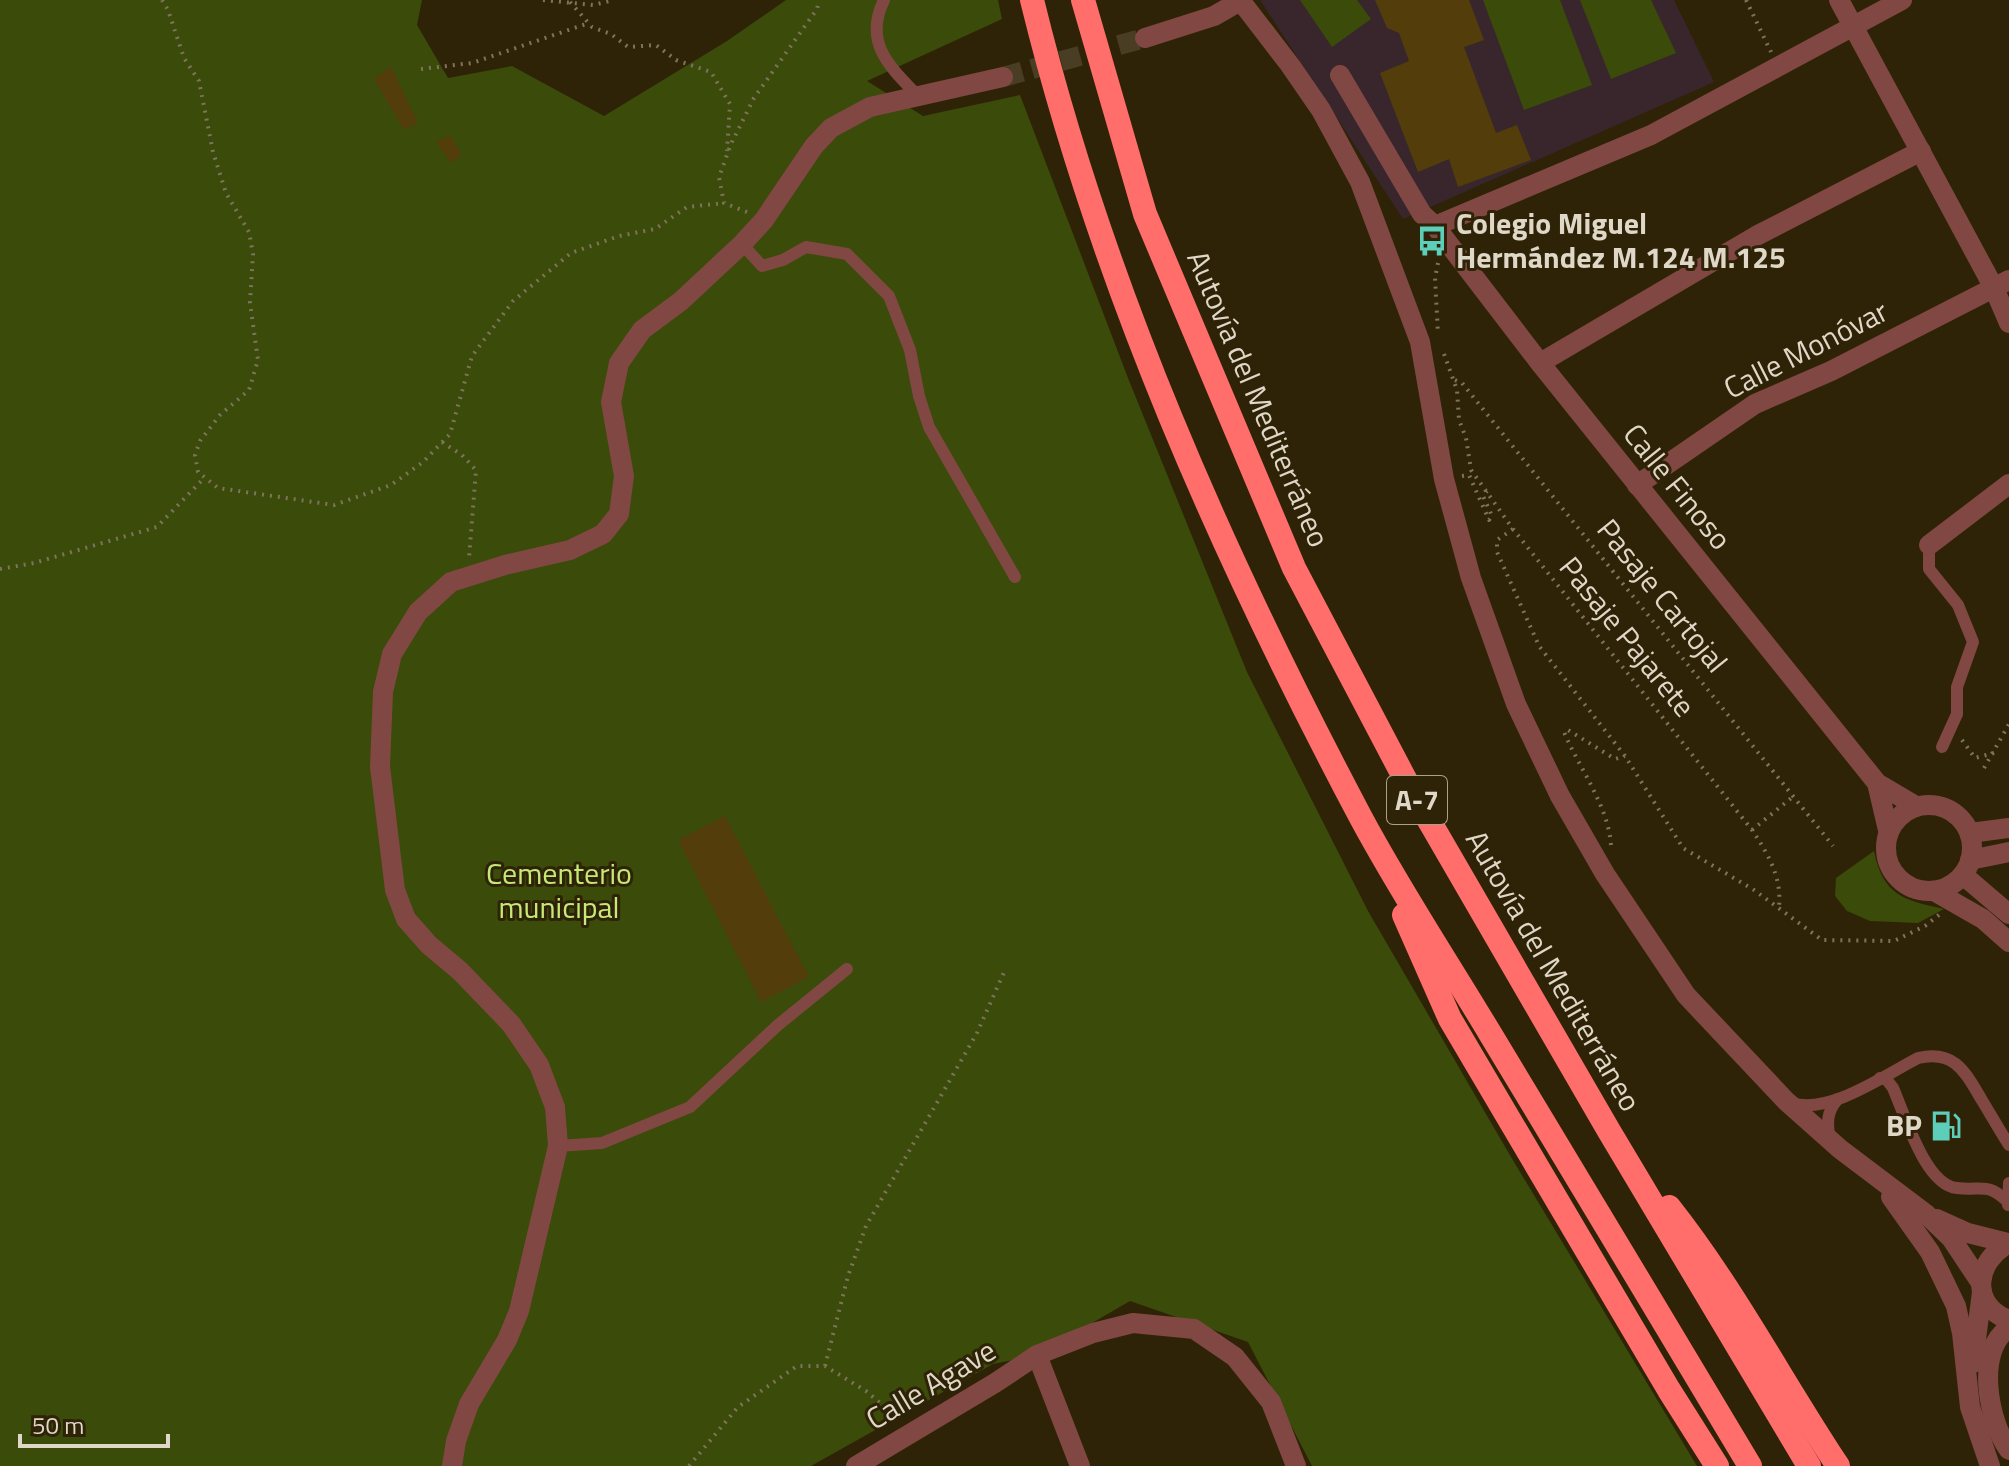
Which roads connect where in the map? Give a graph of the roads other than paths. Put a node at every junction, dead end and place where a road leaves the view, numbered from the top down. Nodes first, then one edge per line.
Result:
1 (884, 0) edge
2 (1032, 0) edge
3 (1083, 0) edge
4 (1240, 0) edge
5 (1839, 0) edge
6 (1902, 0) edge
7 (1854, 27) junction
8 (1145, 38) tunnel mouth
9 (1340, 75) dead end
10 (1003, 77) tunnel mouth
11 (918, 96) junction
12 (1921, 151) junction
13 (1428, 220) junction
14 (742, 244) junction
15 (2001, 284) edge
16 (2009, 323) edge
17 (1540, 363) junction
18 (2009, 484) edge
19 (1637, 485) junction
20 (1929, 545) joint
21 (1015, 577) dead end
22 (1942, 747) dead end
23 (1877, 783) junction
24 (1916, 806) junction
25 (1362, 819) junction
26 (2009, 828) edge
27 (1888, 830) junction
28 (1970, 833) junction
29 (2009, 852) edge
30 (1967, 867) junction
31 (1939, 900) junction
32 (2009, 914) edge
33 (2009, 942) edge
34 (847, 969) dead end
35 (1880, 1078) junction
36 (1838, 1099) junction
37 (1786, 1101) junction
38 (1609, 1131) junction
39 (1830, 1141) junction
40 (2009, 1145) edge
41 (558, 1146) junction
42 (1873, 1176) junction
43 (2009, 1183) edge
44 (2008, 1206) edge
45 (1926, 1214) junction
46 (2009, 1243) edge
47 (1982, 1287) junction
48 (2009, 1320) edge
49 (2009, 1328) edge
50 (1037, 1355) junction
51 (1968, 1387) junction
52 (2009, 1450) edge
53 (452, 1466) edge
54 (856, 1466) edge
55 (1080, 1466) edge
56 (1296, 1466) edge
57 (1717, 1466) edge
58 (1750, 1466) edge
59 (1809, 1466) edge
60 (1838, 1466) edge
61 (1990, 1466) edge

1 - 11 lane
2 - 25 highway, A-7
3 - 38 highway, Autovía del Mediterráneo / A-7
4 - 8 street
4 - 37 street
5 - 7 street
6 - 7 street
7 - 12 street
7 - 13 street
9 - 13 street, Calle Finoso
10 - 11 street
11 - 14 street
12 - 15 street
12 - 17 street
13 - 17 street, Calle Finoso
14 - 21 lane
14 - 41 street
15 - 16 street
15 - 19 street, Calle Monóvar
17 - 19 street, Calle Finoso
18 - 20 street
19 - 23 street, Calle Finoso
20 - 22 lane
23 - 24 street, Calle Finoso
23 - 27 street, Calle Finoso
24 - 27 street
24 - 28 street
25 - 57 highway
25 - 58 highway, A-7
26 - 28 street
27 - 31 street
28 - 30 street
29 - 30 street
30 - 31 street
30 - 32 street
31 - 33 street
34 - 41 lane
35 - 36 lane
35 - 40 lane
35 - 44 lane
36 - 37 lane
36 - 39 lane
37 - 39 street
38 - 59 highway, Autovía del Mediterráneo / A-7
38 - 60 highway
39 - 42 street
41 - 53 street
42 - 45 street
42 - 51 street
43 - 44 lane
45 - 46 street
45 - 47 street
46 - 47 street
47 - 48 street
47 - 51 street
49 - 52 street
50 - 54 street, Calle Agave
50 - 55 street
50 - 56 street, Calle Agave
51 - 61 street

